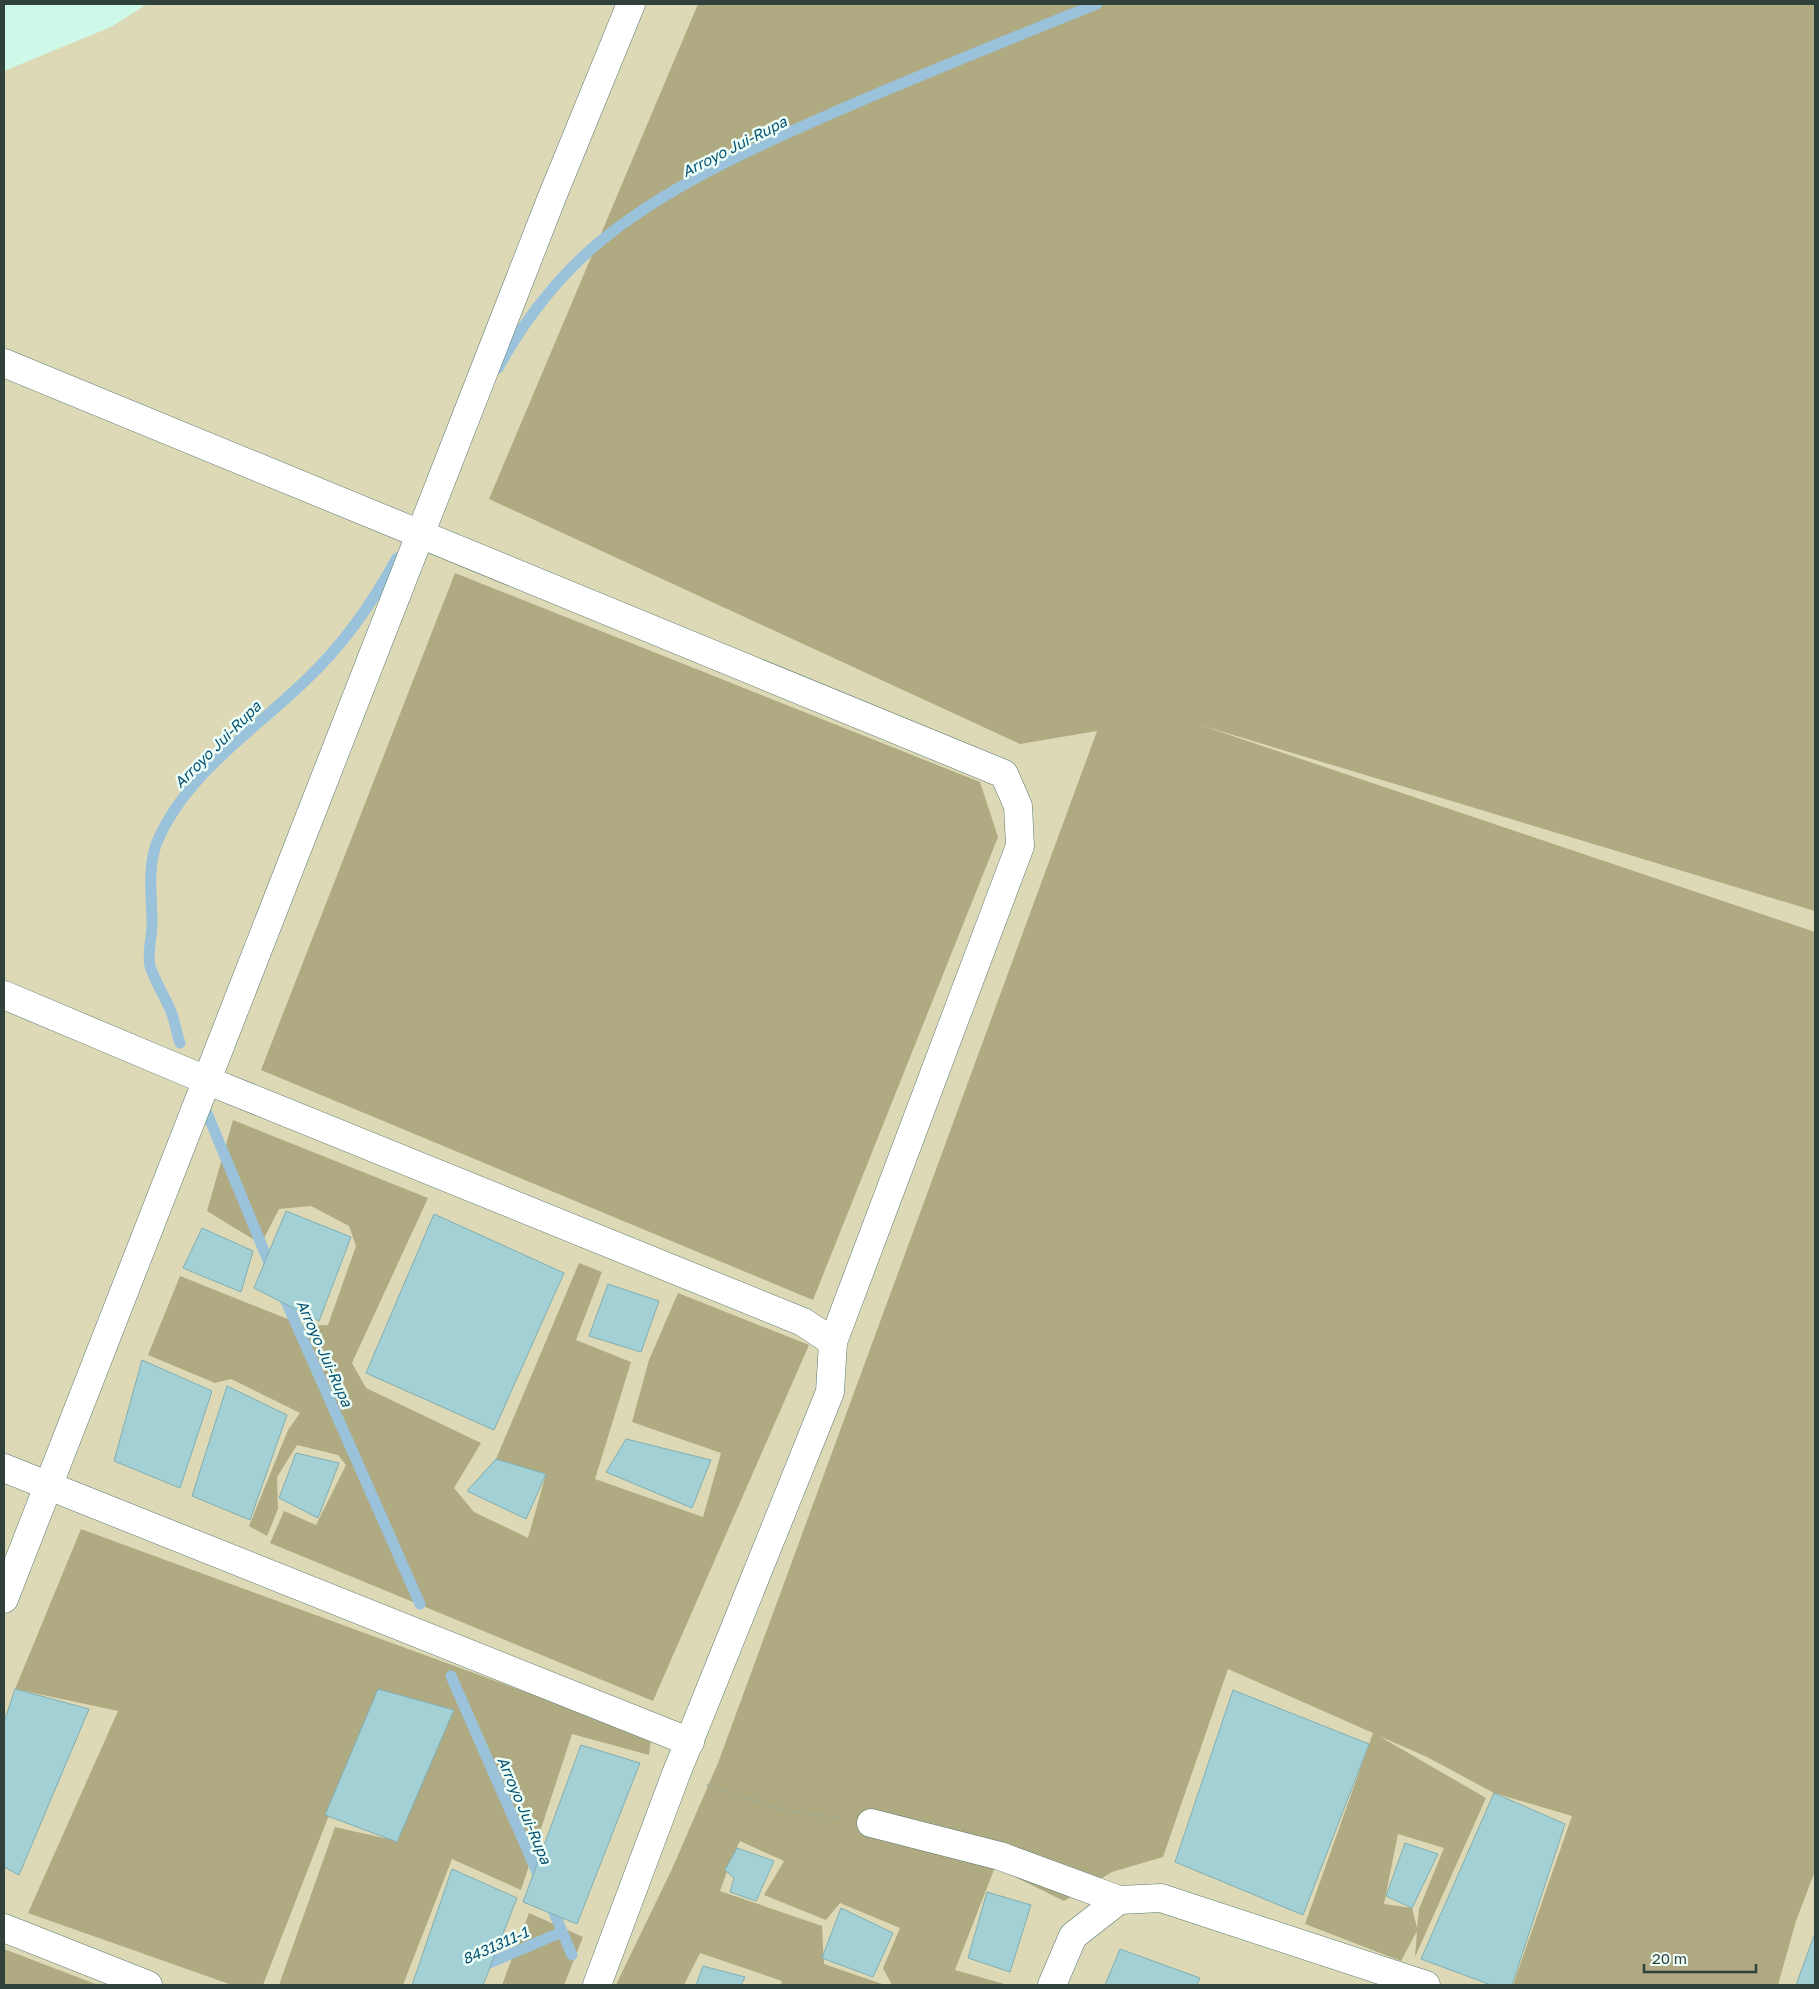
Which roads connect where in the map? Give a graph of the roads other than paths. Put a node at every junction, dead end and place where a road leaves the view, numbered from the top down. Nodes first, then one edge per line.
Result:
1 (630, 4) edge
2 (4, 363) edge
3 (420, 534) junction
4 (4, 996) edge
5 (206, 1080) junction
6 (833, 1342) junction
7 (4, 1468) edge
8 (48, 1485) junction
9 (4, 1599) edge
10 (690, 1742) junction
11 (871, 1823) road end
12 (1119, 1900) junction
13 (4, 1928) edge
14 (148, 1985) edge
15 (597, 1985) edge
16 (1052, 1985) edge
17 (1426, 1985) edge

1 - 3 street
2 - 3 street
3 - 5 street
3 - 6 street
4 - 5 street
5 - 6 street
5 - 8 street
6 - 10 street
7 - 8 street
8 - 9 street
8 - 10 street
10 - 15 street
11 - 12 street
12 - 16 street
12 - 17 street
13 - 14 street

